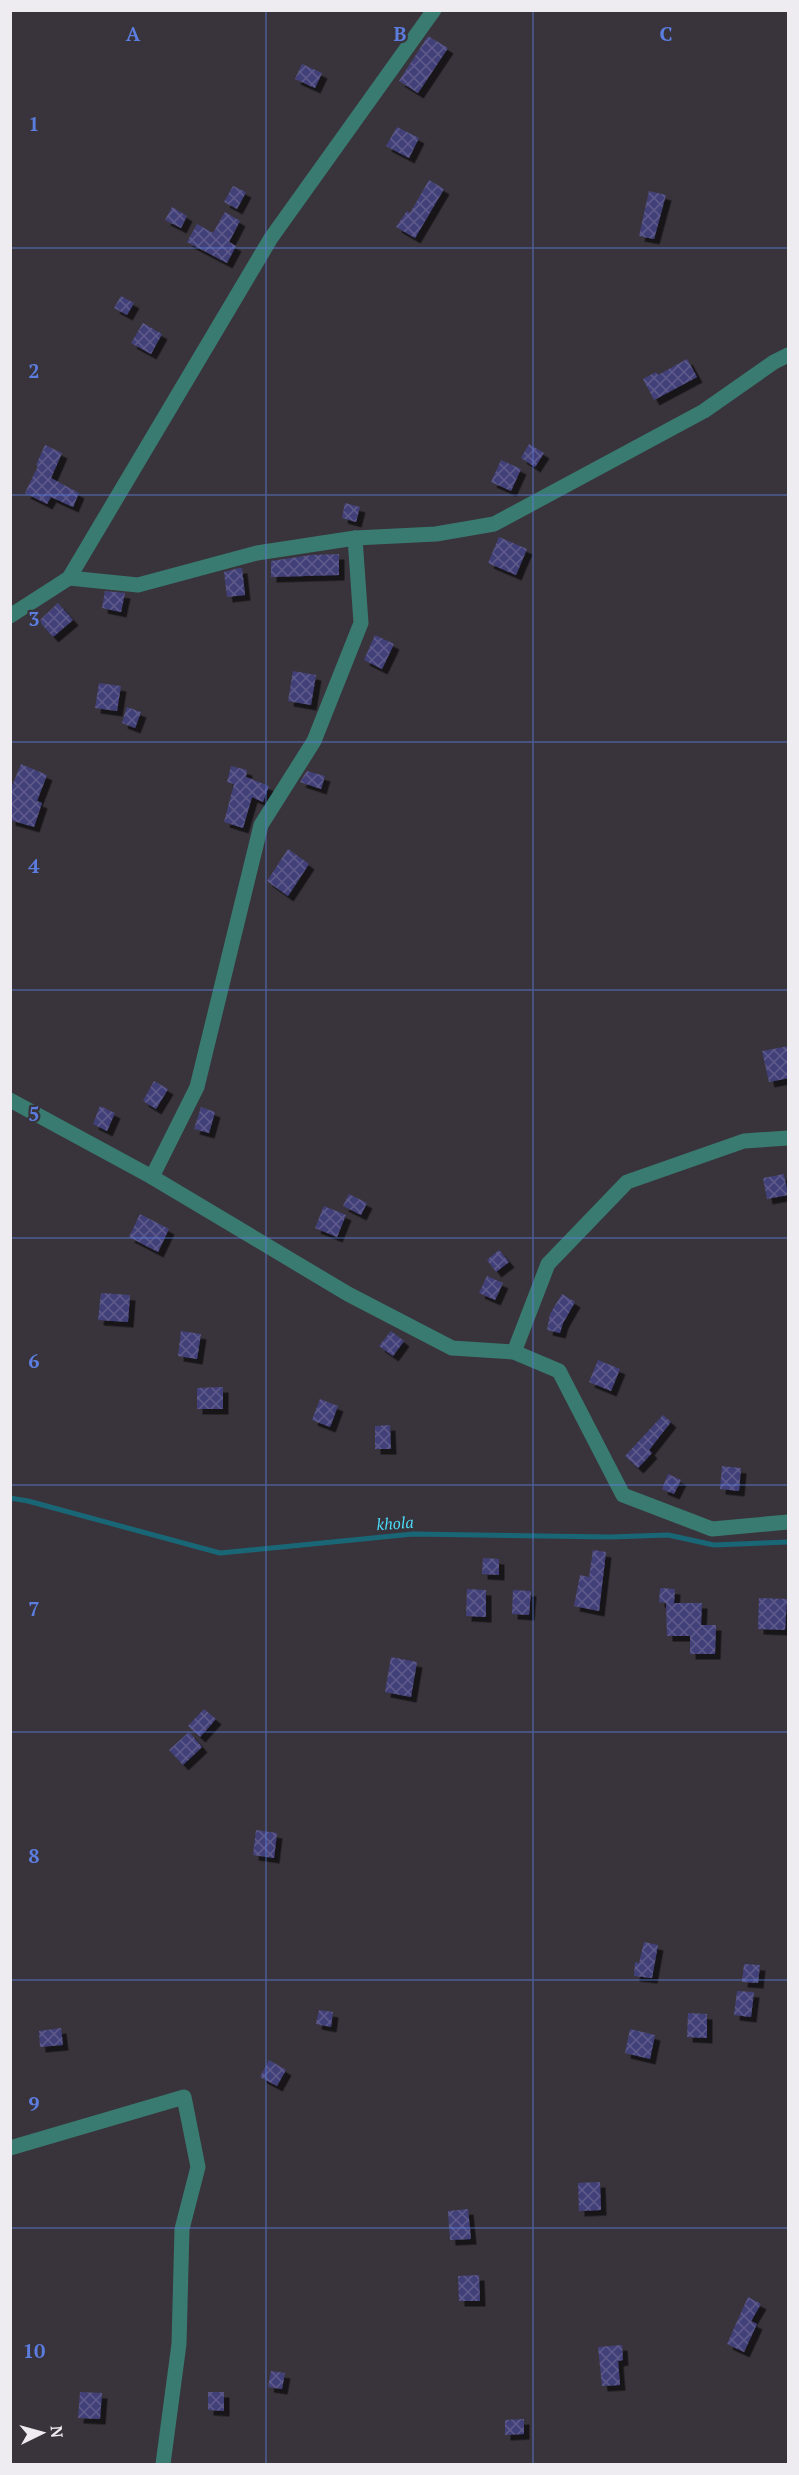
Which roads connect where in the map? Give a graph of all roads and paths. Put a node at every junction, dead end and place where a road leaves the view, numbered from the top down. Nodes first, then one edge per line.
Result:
1 (434, 10) edge
2 (789, 355) edge
3 (355, 538) junction
4 (69, 578) junction
5 (10, 616) edge
6 (10, 1100) edge
7 (789, 1138) edge
8 (152, 1176) junction
9 (514, 1352) junction
10 (789, 1522) edge
11 (10, 2148) edge
12 (163, 2464) edge

1 - 4 street
2 - 3 street
3 - 4 street
3 - 8 street
4 - 5 street
6 - 8 street
7 - 9 street
8 - 9 street
9 - 10 street
11 - 12 street

